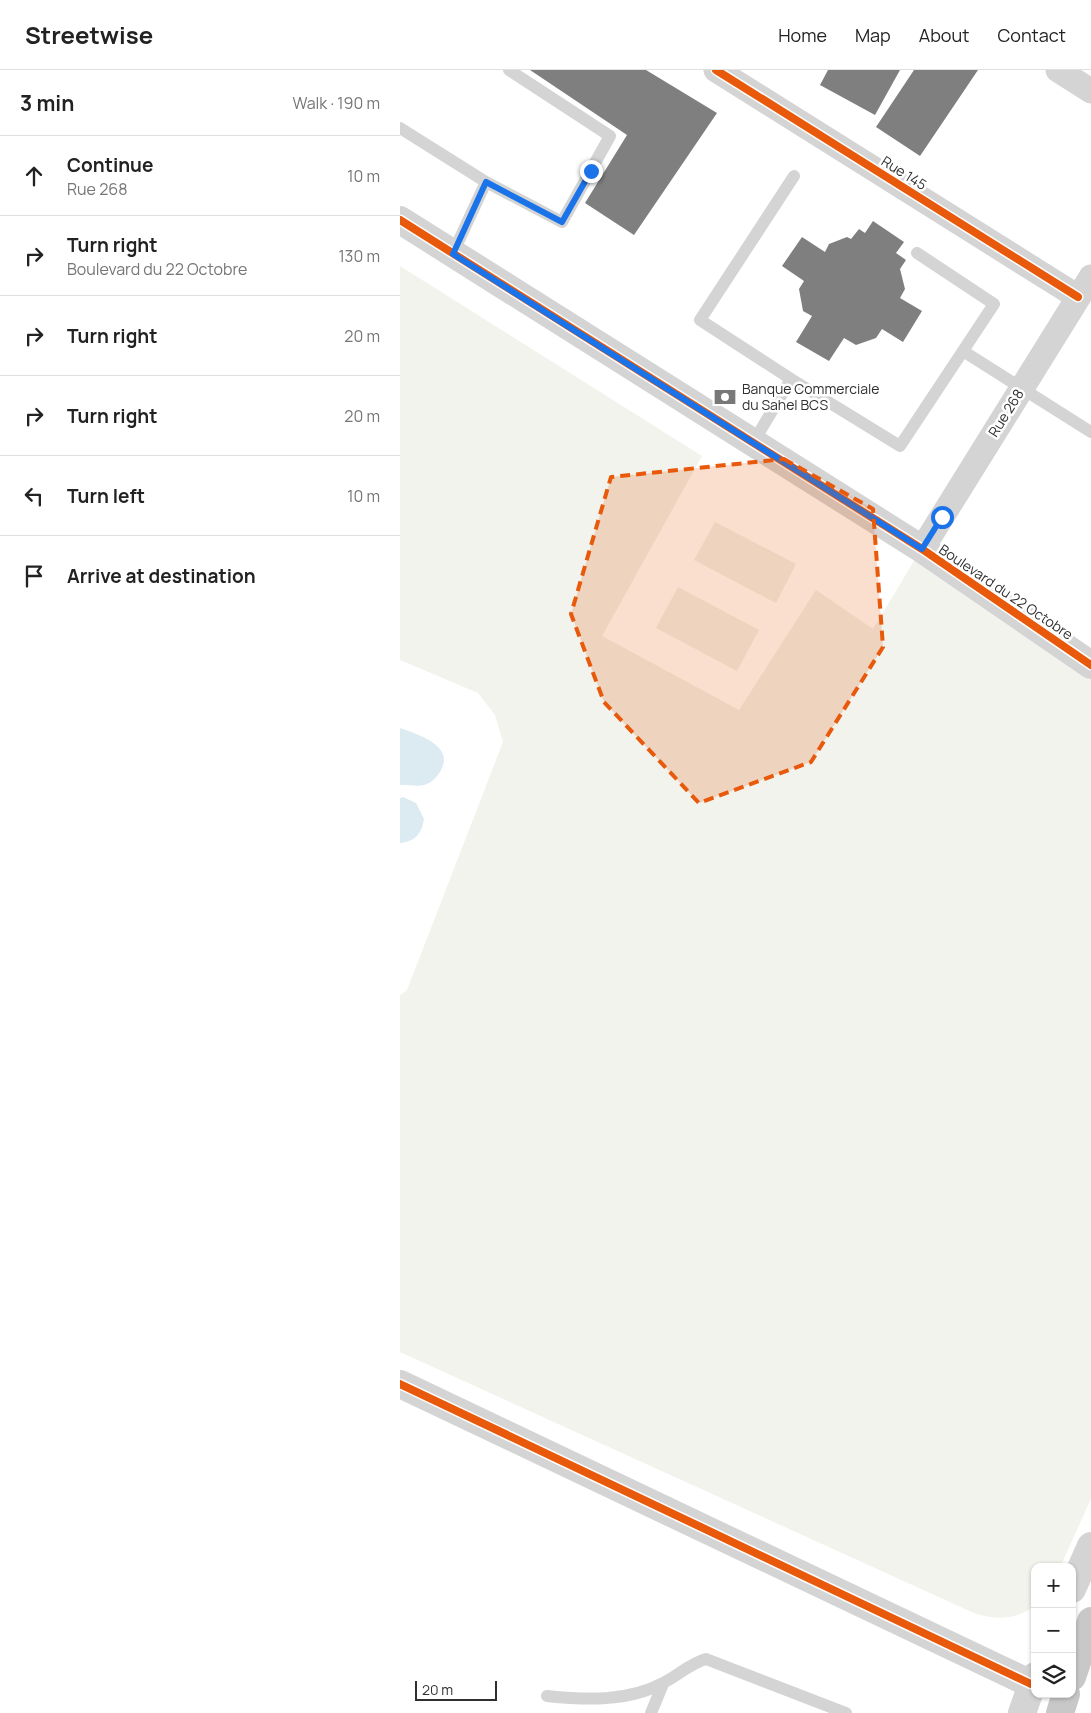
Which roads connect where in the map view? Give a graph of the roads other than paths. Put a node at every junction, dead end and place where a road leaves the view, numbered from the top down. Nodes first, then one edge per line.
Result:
1 (509, 70) edge
2 (716, 70) edge
3 (1058, 70) edge
4 (1091, 90) edge
5 (400, 128) edge
6 (794, 176) dead end
7 (486, 182) junction
8 (400, 220) edge
9 (917, 253) dead end
10 (453, 254) junction
11 (1085, 287) edge
12 (963, 351) junction
13 (791, 379) junction
14 (1022, 387) junction
15 (1091, 432) edge
16 (753, 443) junction
17 (922, 549) junction
18 (1091, 664) edge
19 (400, 1384) edge
20 (1091, 1546) edge
21 (1076, 1581) edge
22 (1091, 1621) edge
23 (1076, 1665) edge
24 (1031, 1679) edge
25 (663, 1684) junction
26 (1031, 1686) edge
27 (547, 1696) dead end
28 (1065, 1698) edge
29 (651, 1713) edge
30 (846, 1713) edge
31 (1022, 1713) edge
32 (1060, 1713) edge

1 - 7 lane
2 - 11 street, Rue 145
3 - 4 street
5 - 7 lane
6 - 13 lane
7 - 10 lane
8 - 10 street, Boulevard du 22 Octobre
9 - 12 lane
10 - 16 street, Boulevard du 22 Octobre
11 - 14 street, Rue 268
12 - 13 lane
12 - 14 lane
13 - 16 lane
14 - 15 lane
14 - 17 street, Rue 268
16 - 17 street, Boulevard du 22 Octobre
17 - 18 street, Boulevard du 22 Octobre
19 - 24 street
20 - 21 street
22 - 23 main road
25 - 27 lane
25 - 29 lane
25 - 30 lane
26 - 31 street
28 - 32 main road

